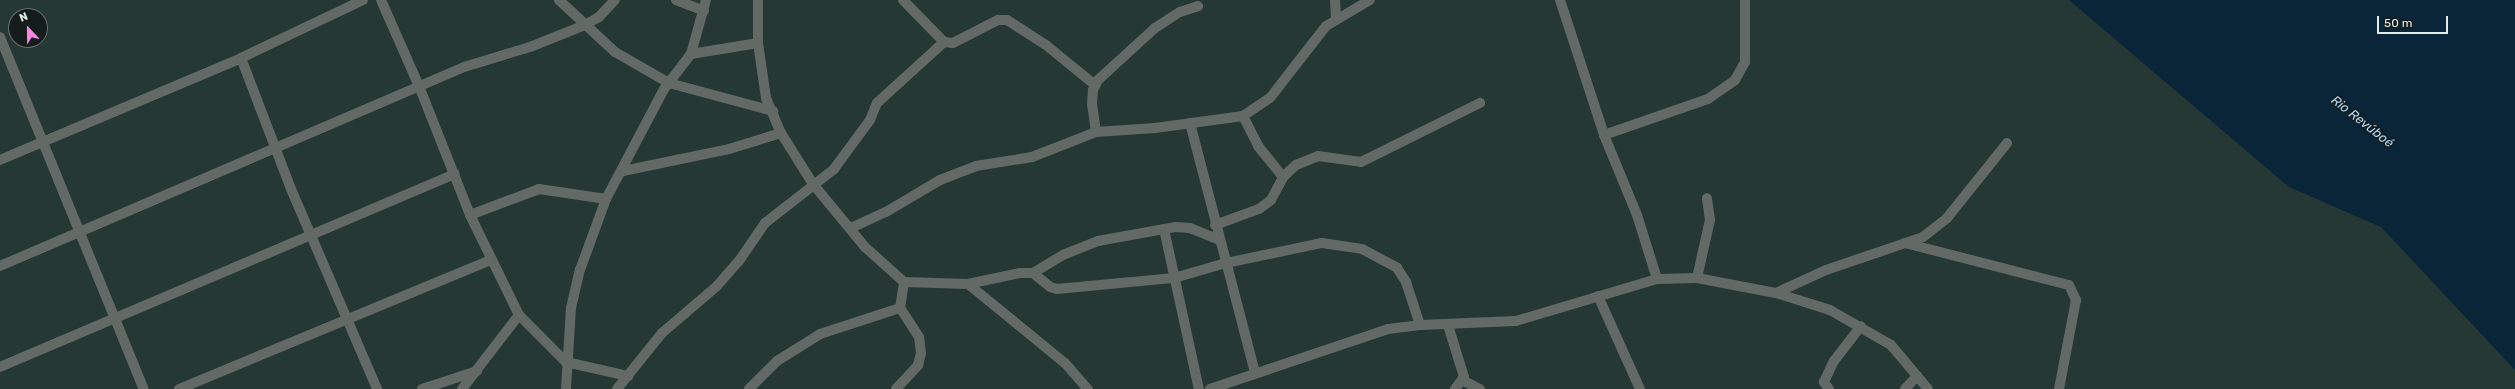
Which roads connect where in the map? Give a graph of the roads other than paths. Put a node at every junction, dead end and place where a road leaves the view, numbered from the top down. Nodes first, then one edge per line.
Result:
1 (363, 0) edge
2 (381, 0) edge
3 (559, 0) edge
4 (615, 0) edge
5 (676, 0) edge
6 (706, 0) edge
7 (758, 0) edge
8 (902, 0) edge
9 (1335, 0) edge
10 (1370, 0) edge
11 (1560, 0) edge
12 (1745, 0) edge
13 (1198, 6) dead end
14 (704, 11) junction
15 (1336, 20) junction
16 (585, 25) junction
17 (0, 37) edge
18 (944, 42) junction
19 (758, 43) junction
20 (691, 54) junction
21 (4, 58) edge
22 (241, 58) junction
23 (669, 83) junction
24 (1095, 85) junction
25 (419, 86) junction
26 (1480, 103) dead end
27 (773, 111) junction
28 (1243, 116) junction
29 (1190, 123) junction
30 (782, 132) junction
31 (1096, 132) junction
32 (1604, 135) junction
33 (43, 142) junction
34 (2007, 143) dead end
35 (275, 148) junction
36 (0, 160) edge
37 (623, 171) junction
38 (455, 174) junction
39 (1283, 177) junction
40 (813, 184) junction
41 (1707, 198) dead end
42 (606, 199) junction
43 (470, 215) junction
44 (1215, 226) junction
45 (851, 228) junction
46 (1164, 229) junction
47 (79, 231) junction
48 (312, 237) junction
49 (1219, 240) junction
50 (1905, 243) junction
51 (490, 260) junction
52 (1226, 263) junction
53 (0, 266) edge
54 (1033, 273) junction
55 (1174, 278) junction
56 (1697, 278) junction
57 (1656, 279) junction
58 (904, 282) junction
59 (968, 284) junction
60 (1776, 293) junction
61 (1598, 296) junction
62 (900, 308) junction
63 (519, 316) junction
64 (113, 318) junction
65 (346, 321) junction
66 (1420, 325) junction
67 (1448, 325) junction
68 (1861, 326) junction
69 (566, 362) junction
70 (0, 366) edge
71 (477, 371) junction
72 (1255, 373) junction
73 (628, 376) junction
74 (1917, 376) junction
75 (1464, 381) junction
76 (144, 389) edge
77 (179, 389) edge
78 (377, 389) edge
79 (422, 389) edge
80 (462, 389) edge
81 (566, 389) edge
82 (617, 389) edge
83 (748, 389) edge
84 (896, 389) edge
85 (1088, 389) edge
86 (1199, 389) edge
87 (1210, 389) edge
88 (1455, 389) edge
89 (1480, 389) edge
90 (1640, 389) edge
91 (1829, 389) edge
92 (1905, 389) edge
93 (1928, 389) edge
94 (2059, 389) edge

1 - 22 street
2 - 25 street
3 - 16 street
4 - 16 street
5 - 14 street
6 - 14 street
7 - 19 street
8 - 18 street
9 - 15 street
10 - 15 street
11 - 32 street
12 - 32 street
13 - 24 street
14 - 20 street
15 - 28 street
16 - 23 street
16 - 25 street
17 - 21 street
18 - 24 street
18 - 40 street
19 - 20 street
19 - 27 street
20 - 23 street
21 - 33 street
22 - 33 street
22 - 35 street
23 - 27 street
23 - 37 street
24 - 31 street
25 - 35 street
25 - 38 street
26 - 39 street
27 - 30 street
28 - 29 street
28 - 39 street
29 - 31 street
29 - 44 street
30 - 37 street
30 - 40 street
31 - 45 street
32 - 57 street
33 - 36 street
33 - 47 street
34 - 50 street
35 - 47 street
35 - 48 street
37 - 42 street
38 - 43 street
38 - 48 street
39 - 44 street
40 - 45 street
40 - 73 street
41 - 56 street
42 - 43 street
42 - 69 street
43 - 51 street
44 - 49 street
45 - 58 street
46 - 49 street
46 - 54 street
46 - 55 street
47 - 53 street
47 - 64 street
48 - 64 street
48 - 65 street
49 - 52 street
50 - 60 street
50 - 94 street
51 - 63 street
51 - 65 street
52 - 55 street
52 - 66 street
52 - 72 street
54 - 55 street
54 - 59 street
55 - 86 street
56 - 57 street
56 - 60 street
57 - 61 street
58 - 59 street
58 - 62 street
59 - 85 street
60 - 68 street
61 - 67 street
61 - 90 street
62 - 83 street
62 - 84 street
63 - 69 street
63 - 71 street
64 - 70 street
64 - 76 street
65 - 77 street
65 - 78 street
66 - 67 street
66 - 72 street
67 - 75 street
68 - 74 street
68 - 91 street
69 - 73 street
69 - 81 street
71 - 79 street
71 - 80 street
72 - 87 street
73 - 82 street
74 - 92 street
74 - 93 street
75 - 88 street
75 - 89 street

